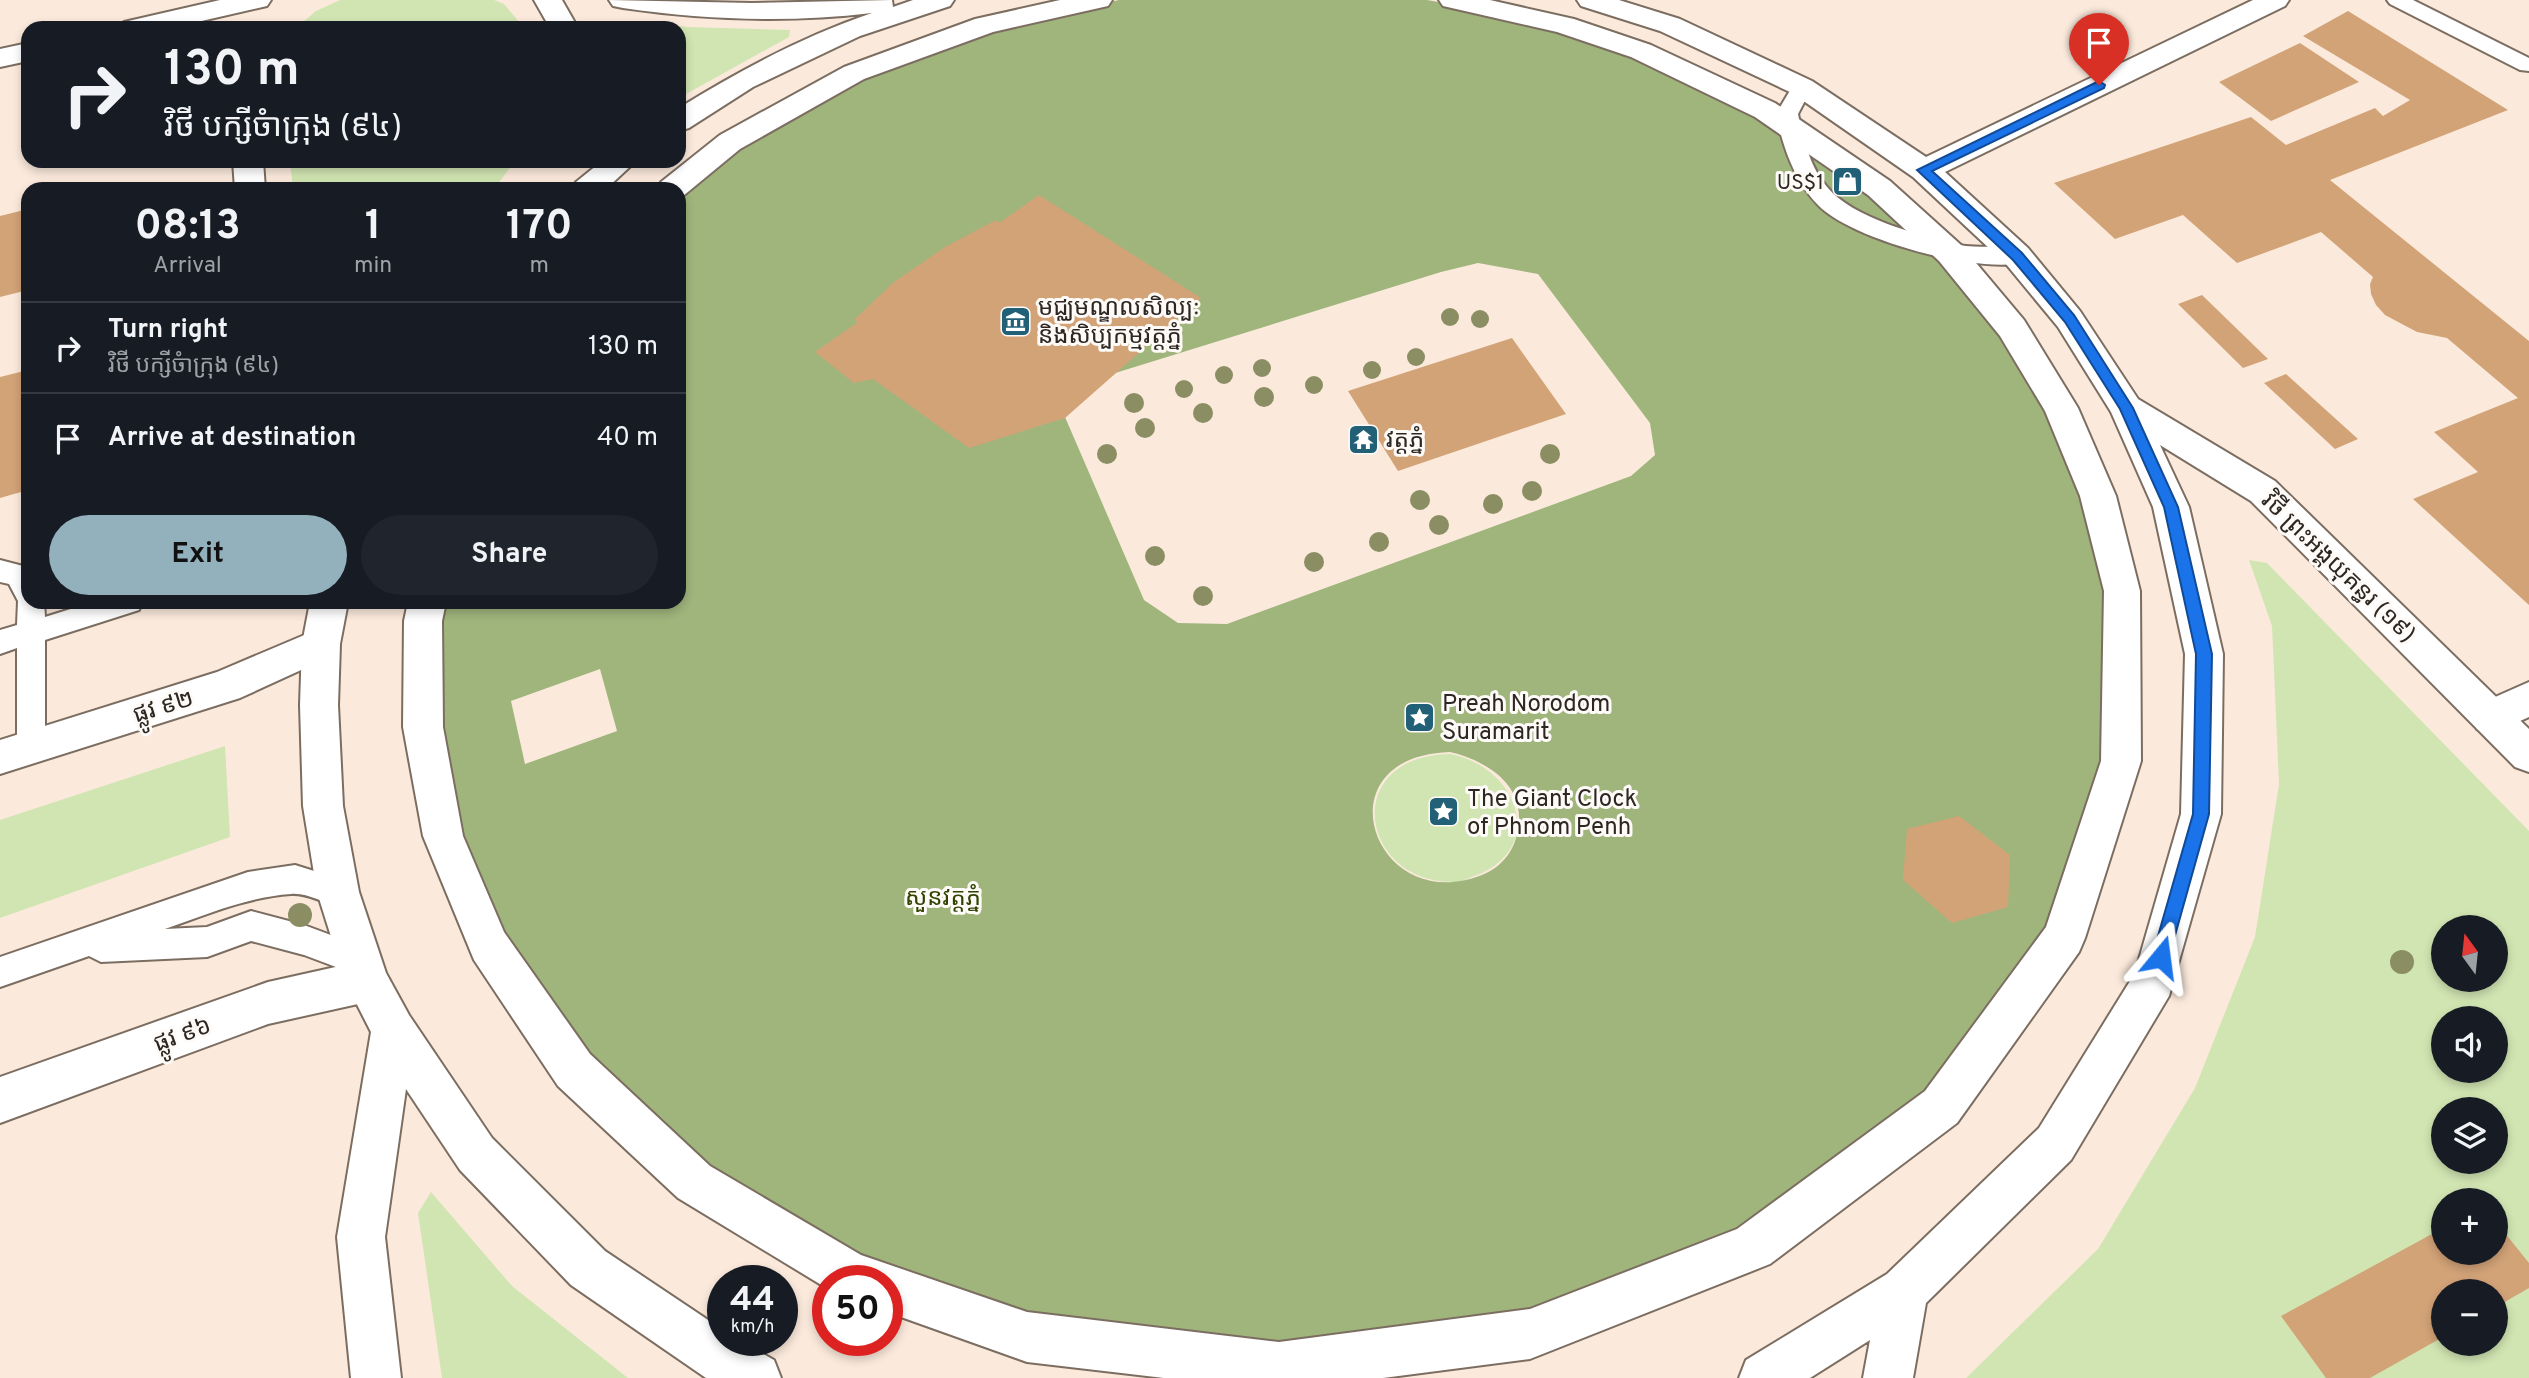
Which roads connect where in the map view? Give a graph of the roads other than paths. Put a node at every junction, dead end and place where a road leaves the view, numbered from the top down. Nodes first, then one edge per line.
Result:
1 (548, 0) edge
2 (623, 0) edge
3 (908, 0) edge
4 (940, 0) edge
5 (1098, 0) edge
6 (1453, 0) edge
7 (1591, 0) edge
8 (2275, 0) edge
9 (2397, 0) edge
10 (243, 11) edge
11 (179, 21) edge
12 (560, 21) edge
13 (21, 54) edge
14 (0, 58) edge
15 (2527, 65) dead end
16 (1802, 88) junction
17 (686, 117) edge
18 (1789, 128) junction
19 (612, 168) edge
20 (1924, 170) junction
21 (596, 182) edge
22 (680, 182) edge
23 (1950, 253) junction
24 (2017, 256) junction
25 (2126, 408) junction
26 (0, 571) edge
27 (21, 581) edge
28 (31, 609) edge
29 (107, 609) edge
30 (426, 609) edge
31 (325, 623) edge
32 (31, 633) junction
33 (0, 642) edge
34 (2529, 699) edge
35 (2491, 717) junction
36 (16, 752) edge
37 (2529, 755) edge
38 (338, 892) junction
39 (70, 948) junction
40 (363, 971) junction
41 (0, 972) edge
42 (393, 1030) junction
43 (0, 1100) edge
44 (833, 1265) edge
45 (1904, 1291) junction
46 (903, 1294) edge
47 (376, 1378) edge
48 (756, 1378) edge
49 (1764, 1378) edge
50 (1888, 1378) edge

1 - 12 street
2 - 3 street
4 - 17 street
5 - 22 street
6 - 18 street
7 - 16 street
8 - 20 street
9 - 15 lane
10 - 11 street
13 - 14 street
16 - 18 lane
16 - 20 street
18 - 23 street
19 - 21 street
20 - 24 street
23 - 24 lane
23 - 46 street
24 - 25 street
25 - 35 street, វិថី ព្រះអង្គយុគន្ធរ (១៩)
25 - 45 street
26 - 27 lane
28 - 32 lane
29 - 32 lane
30 - 44 street
31 - 36 street, ផ្លូវ ៩២
31 - 38 street
32 - 33 lane
32 - 36 lane
34 - 35 street
35 - 37 street, វិថី ព្រះអង្គយុគន្ធរ (១៩)
38 - 39 lane
38 - 40 street
39 - 40 lane
39 - 41 lane
40 - 42 street
40 - 43 street, ផ្លូវ ៩៦
42 - 47 street
42 - 48 street
45 - 49 street
45 - 50 street

